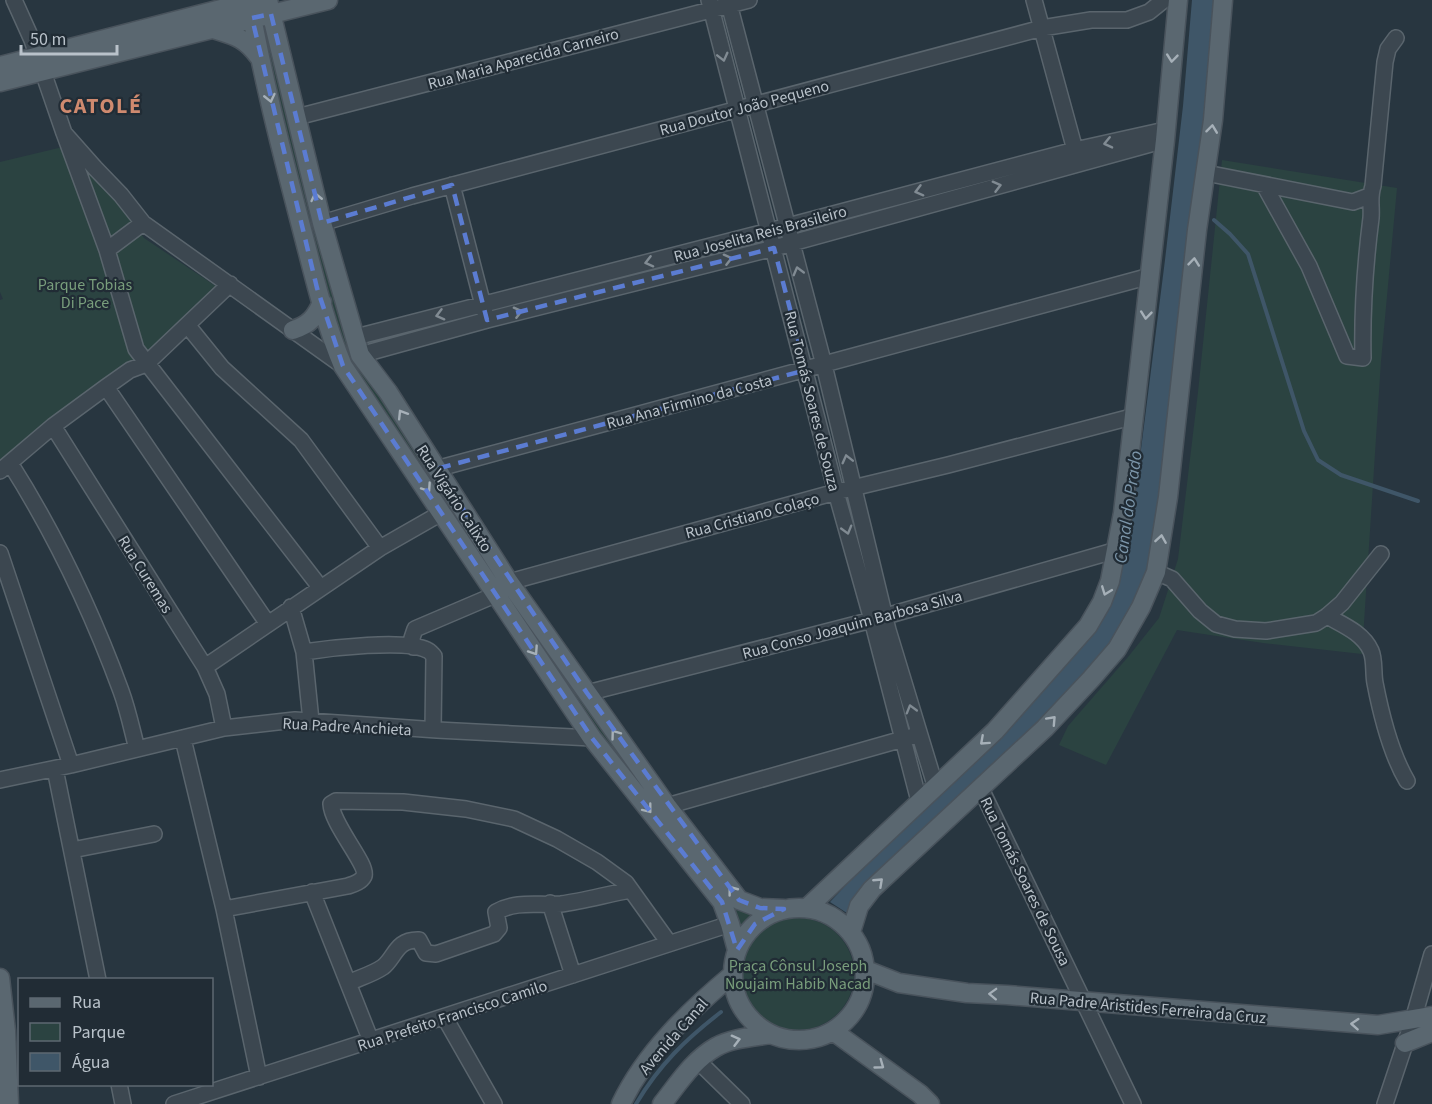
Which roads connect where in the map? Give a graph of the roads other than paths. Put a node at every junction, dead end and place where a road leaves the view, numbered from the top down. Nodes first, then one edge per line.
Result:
1 (14, 0) edge
2 (328, 0) edge
3 (749, 0) edge
4 (1034, 0) edge
5 (1164, 0) edge
6 (1178, 0) edge
7 (1223, 0) edge
8 (728, 2) edge
9 (710, 4) edge
10 (252, 5) edge
11 (270, 7) edge
12 (1042, 28) junction
13 (212, 29) junction
14 (1396, 38) dead end
15 (261, 59) junction
16 (40, 64) junction
17 (0, 66) edge
18 (0, 82) edge
19 (756, 104) junction
20 (736, 109) junction
21 (297, 117) junction
22 (64, 132) junction
23 (1165, 135) junction
24 (1075, 150) junction
25 (1206, 173) junction
26 (452, 185) junction
27 (1264, 185) junction
28 (1369, 196) junction
29 (143, 223) junction
30 (322, 223) junction
31 (786, 226) junction
32 (769, 231) junction
33 (791, 243) junction
34 (774, 248) junction
35 (107, 249) junction
36 (1150, 276) junction
37 (230, 284) junction
38 (322, 302) junction
39 (482, 304) junction
40 (487, 320) junction
41 (188, 326) junction
42 (293, 330) junction
43 (358, 346) junction
44 (146, 364) junction
45 (824, 365) junction
46 (344, 366) junction
47 (806, 370) junction
48 (106, 387) junction
49 (1134, 416) junction
50 (53, 426) junction
51 (5, 467) edge
52 (436, 469) junction
53 (854, 489) junction
54 (836, 492) junction
55 (442, 512) junction
56 (380, 548) junction
57 (1117, 550) junction
58 (0, 553) edge
59 (1381, 554) dead end
60 (1156, 572) junction
61 (320, 587) junction
62 (503, 588) junction
63 (291, 608) junction
64 (1327, 616) junction
65 (879, 618) junction
66 (268, 624) junction
67 (413, 646) junction
68 (304, 652) junction
69 (205, 667) junction
70 (587, 693) junction
71 (311, 721) junction
72 (224, 728) junction
73 (433, 730) junction
74 (919, 735) junction
75 (592, 738) junction
76 (183, 739) junction
77 (903, 740) junction
78 (137, 749) junction
79 (63, 767) junction
80 (0, 780) edge
81 (1407, 781) dead end
82 (935, 785) junction
83 (981, 789) junction
84 (919, 801) junction
85 (667, 806) junction
86 (154, 834) dead end
87 (72, 850) junction
88 (631, 890) junction
89 (312, 892) junction
90 (550, 903) junction
91 (807, 908) junction
92 (224, 909) junction
93 (784, 909) junction
94 (730, 924) junction
95 (851, 932) junction
96 (669, 943) junction
97 (736, 950) junction
98 (1432, 954) edge
99 (866, 970) junction
100 (573, 975) junction
101 (732, 975) junction
102 (0, 978) edge
103 (98, 978) edge
104 (348, 983) junction
105 (1084, 1002) junction
106 (1432, 1016) edge
107 (445, 1018) junction
108 (1413, 1020) junction
109 (833, 1031) junction
110 (1432, 1032) edge
111 (771, 1034) junction
112 (371, 1041) junction
113 (1405, 1043) junction
114 (697, 1060) junction
115 (259, 1077) junction
116 (119, 1086) edge
117 (184, 1086) edge
118 (190, 1101) edge
119 (9, 1104) edge
120 (123, 1104) edge
121 (494, 1104) edge
122 (621, 1104) edge
123 (662, 1104) edge
124 (742, 1104) edge
125 (930, 1104) edge
126 (1133, 1104) edge
127 (1385, 1104) edge

1 - 16 street
2 - 11 main road
3 - 8 street, Rua Maria Aparecida Carneiro
4 - 12 street
5 - 12 street, Rua Doutor João Pequeno
6 -> 23 main road
25 -> 7 main road
8 - 9 street, Rua Maria Aparecida Carneiro
8 - 19 street, Rua Tomás Soares de Souza
9 -> 20 street, Rua Tomás Soares de Souza
9 - 21 street, Rua Maria Aparecida Carneiro
10 - 11 main road
10 - 13 main road
10 - 15 main road, Rua Vigário Calixto
10 - 16 main road
11 - 21 main road, Rua Vigário Calixto
12 - 19 street, Rua Doutor João Pequeno
12 - 24 street
13 - 15 main road
13 - 16 main road
14 - 28 street
15 -> 38 main road, Rua Vigário Calixto
16 - 17 main road
16 - 18 main road
16 - 22 street
19 - 20 street, Rua Doutor João Pequeno
19 - 31 street, Rua Tomás Soares de Souza
20 - 26 street, Rua Doutor João Pequeno
20 - 32 street, Rua Tomás Soares de Souza
30 -> 21 main road, Rua Vigário Calixto
22 - 29 street
22 - 35 street
23 -> 24 street, Rua Joselita Reis Brasileiro
33 -> 23 street, Rua Joselita Reis Brasileiro
23 - 36 main road
24 -> 31 street, Rua Joselita Reis Brasileiro
25 - 27 street
60 -> 25 main road
26 - 30 street, Rua Doutor João Pequeno
26 - 39 street
27 - 28 street
27 - 28 street
29 - 35 street
29 - 37 street
30 - 43 main road, Rua Vigário Calixto
31 - 32 street, Rua Joselita Reis Brasileiro
31 - 33 street, Rua Tomás Soares de Souza
32 - 34 street, Rua Tomás Soares de Souza
32 -> 39 street, Rua Joselita Reis Brasileiro
33 - 34 street, Rua Joselita Reis Brasileiro
45 -> 33 street, Rua Tomás Soares de Souza
40 -> 34 street, Rua Joselita Reis Brasileiro
34 - 47 street, Rua Tomás Soares de Souza
35 - 44 street
36 - 45 street, Rua Ana Firmino da Costa
36 -> 49 main road
37 - 41 street
37 - 42 street
38 - 42 main road
38 - 46 main road, Rua Vigário Calixto
39 - 40 street
39 -> 43 street, Rua Joselita Reis Brasileiro
40 - 43 street, Rua Joselita Reis Brasileiro
41 - 44 street
41 - 56 street
42 - 46 street
52 -> 43 main road, Rua Vigário Calixto
44 - 48 street
44 - 61 street
45 - 47 street, Rua Ana Firmino da Costa
53 -> 45 street, Rua Tomás Soares de Souza
46 -> 55 main road, Rua Vigário Calixto
47 - 52 street, Rua Ana Firmino da Costa
47 - 54 street, Rua Tomás Soares de Souza
48 - 50 street
48 - 66 street
49 - 53 street, Rua Cristiano Colaço
49 - 57 main road
50 - 51 street
50 - 69 street, Rua Curemas
51 - 78 street
52 - 62 main road, Rua Vigário Calixto
53 - 54 street, Rua Cristiano Colaço
53 - 65 street, Rua Tomás Soares de Souza
54 - 62 street, Rua Cristiano Colaço
54 -> 65 street, Rua Tomás Soares de Souza
55 - 56 street
55 - 62 main road, Rua Vigário Calixto
56 - 61 street
57 - 65 street, Rua Conso Joaquim Barbosa Silva
57 -> 82 main road
58 - 79 street
59 - 64 street
60 - 64 street
83 -> 60 main road
61 - 63 street
62 - 67 street, Rua Cristiano Colaço
62 - 70 main road, Rua Vigário Calixto
62 -> 75 main road, Rua Vigário Calixto
63 - 66 street
63 - 68 street
64 - 81 street
65 - 70 street, Rua Conso Joaquim Barbosa Silva
74 -> 65 street, Rua Tomás Soares de Souza
65 - 77 street, Rua Tomás Soares de Souza
66 - 69 street
67 - 68 street
67 - 73 street
68 - 71 street
69 - 72 street, Rua Curemas
85 -> 70 main road, Rua Vigário Calixto
71 - 72 street, Rua Padre Anchieta
71 - 73 street, Rua Padre Anchieta
72 - 76 street, Rua Padre Anchieta
73 - 75 street, Rua Padre Anchieta
74 - 77 street
74 - 82 street, Rua Tomás Soares de Souza
75 -> 94 main road, Rua Vigário Calixto
76 - 78 street, Rua Padre Anchieta
76 - 92 street
77 - 84 street, Rua Tomás Soares de Souza
77 - 85 street
78 - 79 street, Rua Padre Anchieta
79 - 80 street, Rua Padre Anchieta
79 - 87 street
82 - 84 main road
95 -> 83 main road
83 - 105 street, Rua Tomás Soares de Sousa
84 - 91 main road
93 -> 85 main road, Rua Vigário Calixto
86 - 87 street
87 - 103 street
88 - 89 street
88 - 90 street
88 - 96 street
89 - 92 street
89 - 104 street
90 - 100 street
90 - 104 street
91 - 93 main road
91 - 95 main road
92 - 115 street
93 - 97 main road
94 - 96 street, Rua Prefeito Francisco Camilo
94 - 97 main road, Rua Vigário Calixto
95 - 99 main road
96 - 100 street, Rua Prefeito Francisco Camilo
97 - 101 main road
98 - 108 street
105 -> 99 main road, Rua Padre Aristides Ferreira da Cruz
99 - 109 main road
100 - 107 street, Rua Prefeito Francisco Camilo
101 - 111 main road
101 - 122 main road, Avenida Canal
102 - 119 main road
104 - 112 street
108 -> 105 main road, Rua Padre Aristides Ferreira da Cruz
105 - 126 street, Rua Tomás Soares de Sousa
106 - 108 main road, Rua Padre Aristides Ferreira da Cruz
107 - 112 street, Rua Prefeito Francisco Camilo
107 - 121 street
108 - 113 street
109 - 111 main road
109 -> 125 main road
110 - 113 main road
114 -> 111 main road, Avenida Canal
112 - 115 street, Rua Prefeito Francisco Camilo
113 - 127 street
114 - 123 main road, Avenida Canal
114 - 124 street
115 - 118 street, Rua Prefeito Francisco Camilo
116 - 120 street
117 - 118 street

